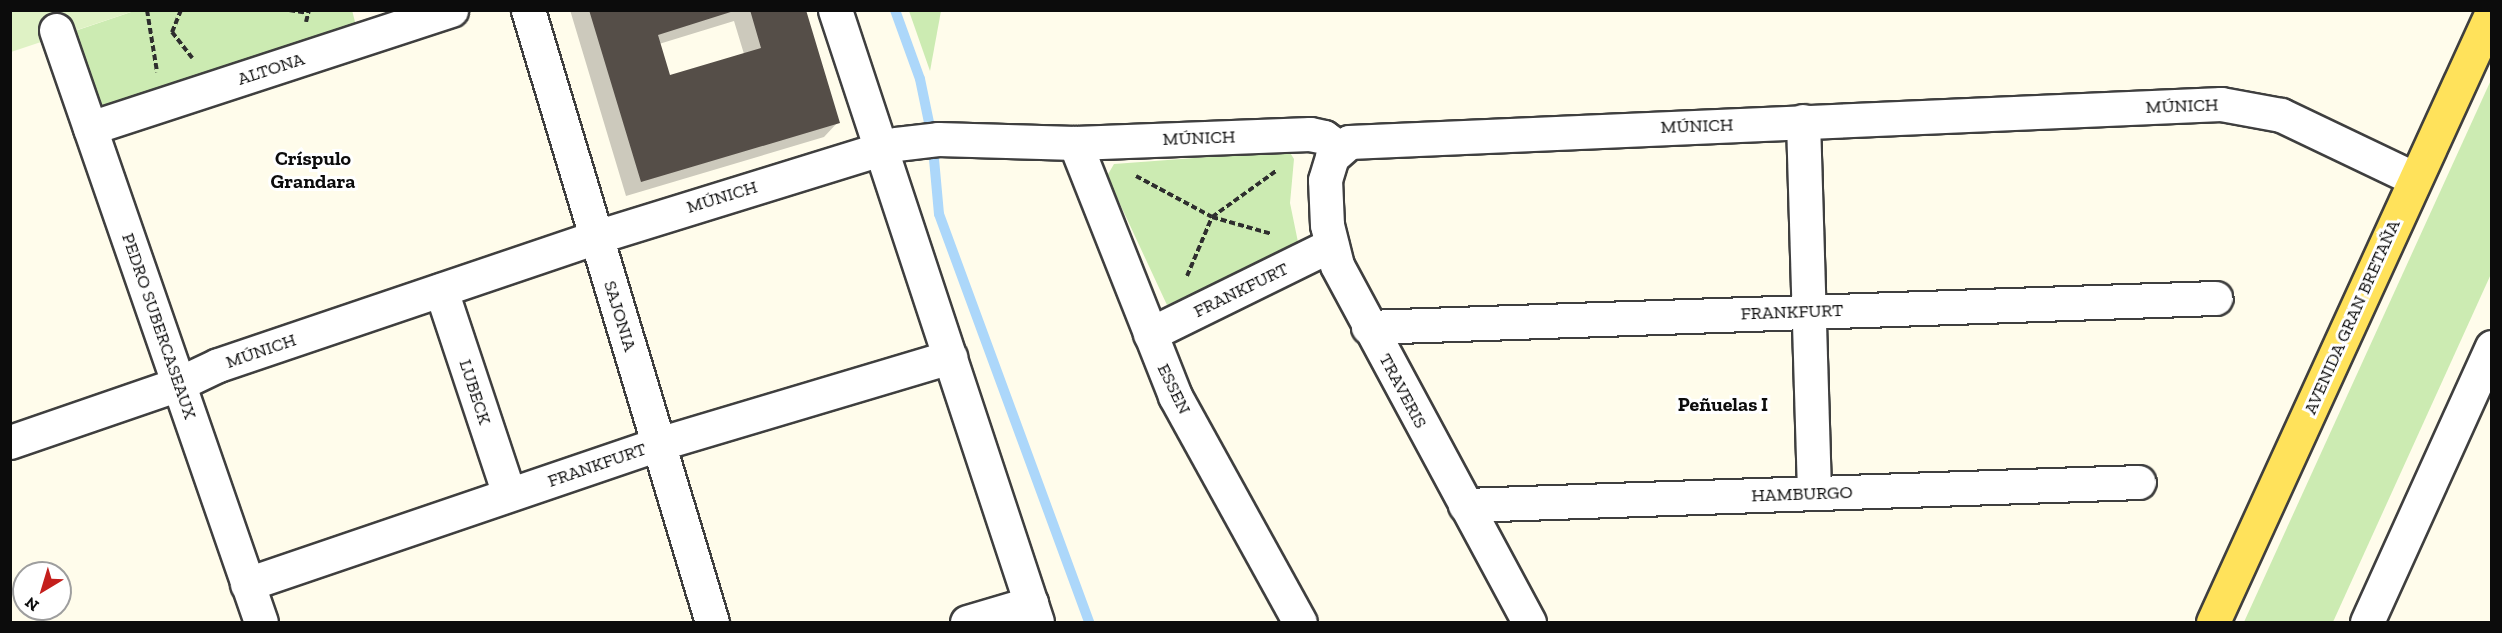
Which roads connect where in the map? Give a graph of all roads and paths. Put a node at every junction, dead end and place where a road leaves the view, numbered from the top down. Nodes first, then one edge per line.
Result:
1 (147, 10) edge
2 (181, 10) edge
3 (289, 10) edge
4 (309, 10) edge
5 (451, 10) edge
6 (528, 10) edge
7 (835, 10) edge
8 (2492, 12) edge
9 (56, 30) dead end
10 (200, 66) dead end
11 (159, 76) dead end
12 (1803, 121) junction
13 (90, 128) junction
14 (1075, 143) junction
15 (888, 146) junction
16 (1339, 148) junction
17 (1284, 165) dead end
18 (1128, 171) dead end
19 (2415, 179) junction
20 (1212, 217) junction
21 (1276, 236) dead end
22 (596, 237) junction
23 (1331, 245) junction
24 (441, 290) junction
25 (2216, 298) dead end
26 (1809, 312) junction
27 (1368, 327) junction
28 (1158, 330) junction
29 (2492, 347) edge
30 (950, 357) junction
31 (178, 384) junction
32 (10, 442) edge
33 (658, 444) junction
34 (2139, 482) dead end
35 (1814, 493) junction
36 (509, 494) junction
37 (1465, 505) junction
38 (248, 584) junction
39 (1034, 613) edge
40 (261, 622) edge
41 (712, 622) edge
42 (967, 622) edge
43 (1300, 622) edge
44 (1529, 622) edge
45 (2213, 622) edge
46 (2367, 622) edge

1 - 11 path
2 - 10 path
3 - 4 path
5 - 13 street, ALTONA
6 - 22 street, SAJONIA
7 - 15 street
8 - 19 main road, AVENIDA GRAN BRETAÑA
9 - 13 street, PEDRO SUBERCASEAUX
12 - 16 street, MÚNICH
12 - 19 street, MÚNICH
12 - 26 street
13 - 31 street, PEDRO SUBERCASEAUX
14 - 15 street, MÚNICH
14 - 16 street, MÚNICH
14 - 28 street, ESSEN
15 - 22 street, MÚNICH
15 - 30 street
16 - 23 street, TRAVERIS
17 - 20 path
18 - 20 path
19 - 45 main road, AVENIDA GRAN BRETAÑA
20 - 21 path
20 - 28 path
22 - 24 street, MÚNICH
22 - 33 street, SAJONIA
23 - 27 street, TRAVERIS
23 - 28 street, FRANKFURT
24 - 31 street, MÚNICH
24 - 36 street, LUBECK
25 - 26 street, FRANKFURT
26 - 27 street, FRANKFURT
26 - 35 street
27 - 37 street, TRAVERIS
28 - 43 street, ESSEN
29 - 46 street
30 - 33 street, FRANKFURT
30 - 39 street
31 - 32 street, MÚNICH
31 - 38 street, PEDRO SUBERCASEAUX
33 - 36 street, FRANKFURT
33 - 41 street, SAJONIA
34 - 35 street, HAMBURGO
35 - 37 street, HAMBURGO
36 - 38 street, FRANKFURT
37 - 44 street, TRAVERIS
38 - 40 street, PEDRO SUBERCASEAUX
39 - 42 street

